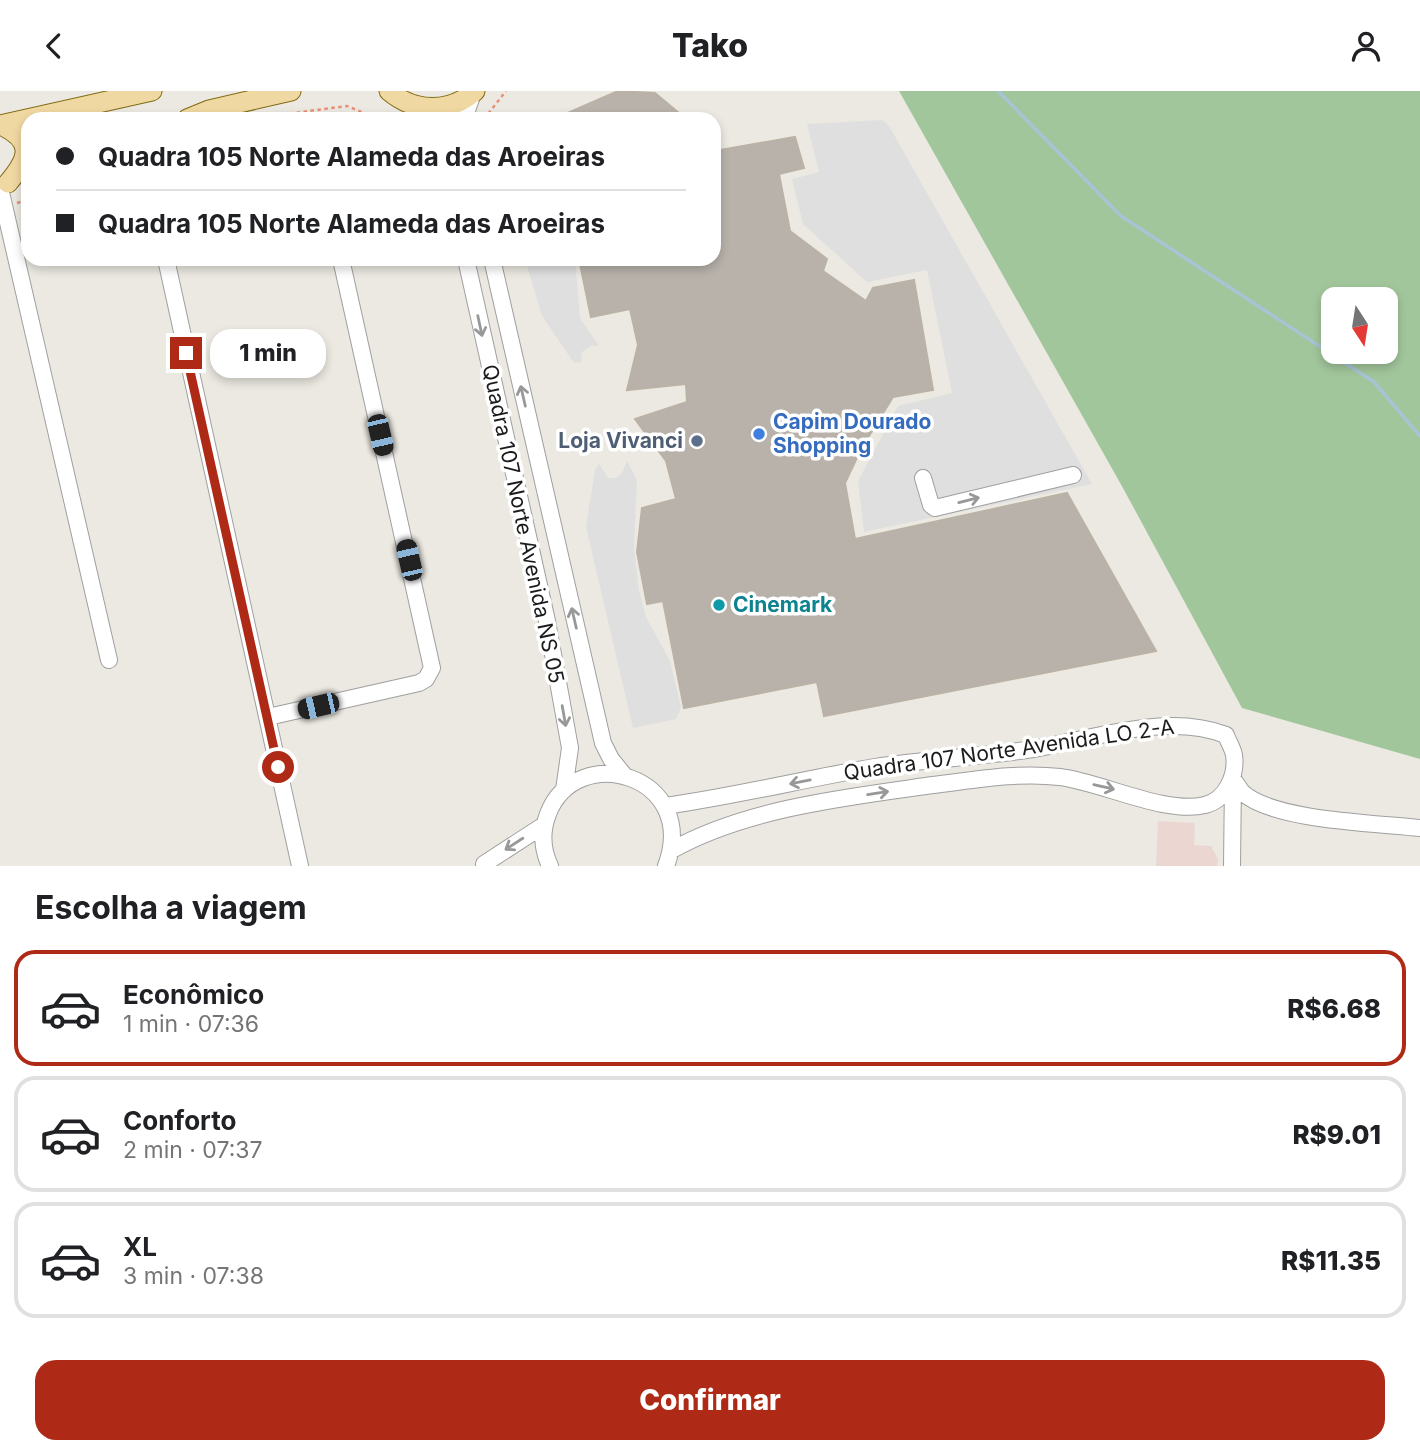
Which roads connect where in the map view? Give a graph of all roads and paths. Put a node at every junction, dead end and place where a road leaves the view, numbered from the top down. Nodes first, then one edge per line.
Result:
1 (152, 91) edge
2 (291, 91) edge
3 (389, 91) edge
4 (506, 91) edge
5 (474, 92) edge
6 (58, 112) edge
7 (204, 112) edge
8 (301, 112) edge
9 (361, 112) edge
10 (421, 112) edge
11 (426, 112) edge
12 (467, 112) edge
13 (490, 112) edge
14 (21, 120) edge
15 (0, 125) edge
16 (21, 140) edge
17 (21, 167) edge
18 (21, 181) edge
19 (3, 185) edge
20 (21, 266) edge
21 (21, 266) edge
22 (343, 266) edge
23 (468, 266) edge
24 (494, 266) edge
25 (167, 267) edge
26 (1073, 475) dead end
27 (923, 478) dead end
28 (109, 660) dead end
29 (268, 717) junction
30 (624, 775) junction
31 (1233, 779) junction
32 (564, 790) junction
33 (665, 806) junction
34 (544, 825) junction
35 (1420, 828) edge
36 (672, 850) junction
37 (478, 865) edge
38 (300, 866) edge
39 (501, 866) edge
40 (550, 866) edge
41 (666, 866) edge
42 (1232, 866) edge

1 - 6 main road
2 - 7 main road
3 - 10 main road
4 - 13 path
5 - 11 main road
5 - 12 street
8 - 9 path
14 - 15 main road
15 - 16 main road
17 - 19 main road
18 - 19 main road
19 - 21 street
20 - 28 street
22 - 29 street
23 -> 32 street, Quadra 107 Norte Avenida NS 05
30 -> 24 street, Quadra 107 Norte Avenida NS 05
25 - 29 street
27 -> 26 street
29 - 38 street
30 - 32 street
30 - 33 street
31 -> 33 street, Quadra 107 Norte Avenida LO 2-A
31 - 35 street
36 -> 31 street, Quadra 107 Norte Avenida LO 2-A
31 - 42 street
32 - 34 street
33 - 36 street
34 -> 37 street
34 - 40 street
36 - 41 street
37 - 39 street

